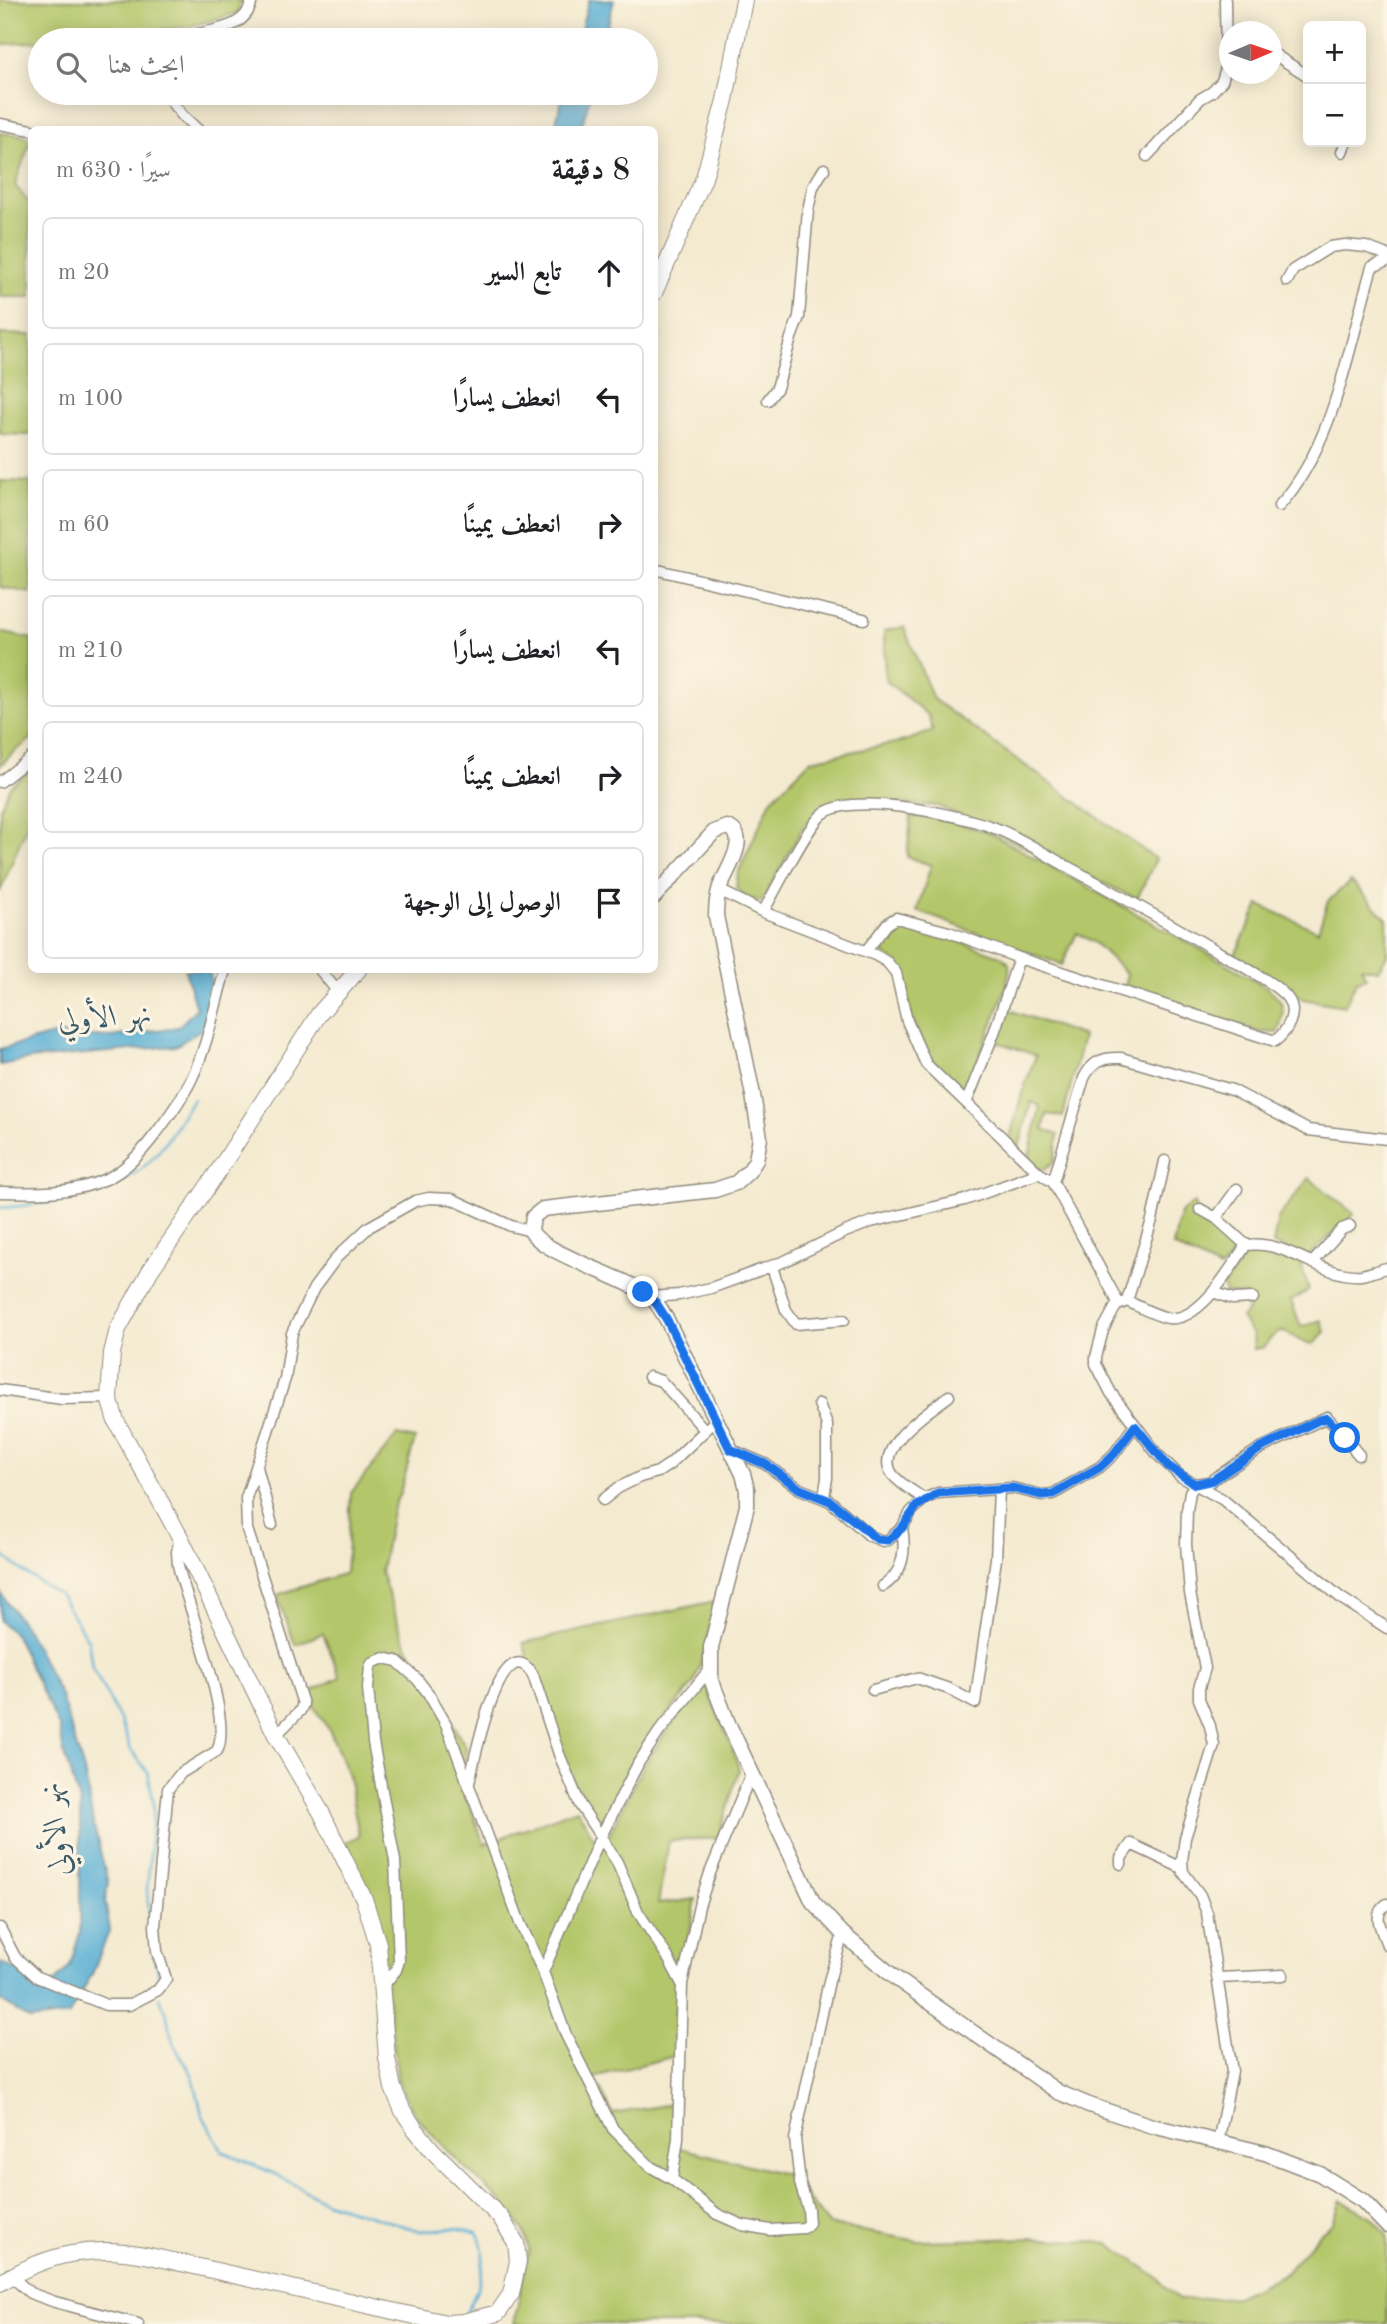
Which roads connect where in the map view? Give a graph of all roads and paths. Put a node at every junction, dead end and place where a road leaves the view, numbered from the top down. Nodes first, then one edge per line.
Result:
1 (252, 0) edge
2 (744, 0) edge
3 (1225, 0) edge
4 (1226, 21) edge
5 (224, 28) edge
6 (1282, 59) edge
7 (1303, 73) edge
8 (1219, 84) edge
9 (173, 105) edge
10 (0, 124) edge
11 (193, 126) edge
12 (28, 129) edge
13 (1147, 156) dead end
14 (824, 169) dead end
15 (1387, 258) edge
16 (1287, 281) dead end
17 (658, 284) edge
18 (768, 400) dead end
19 (1279, 506) dead end
20 (658, 570) edge
21 (864, 619) dead end
22 (28, 760) edge
23 (0, 782) edge
24 (719, 890) junction
25 (658, 893) edge
26 (763, 912) junction
27 (866, 951) junction
28 (1019, 958) junction
29 (224, 973) edge
30 (322, 973) edge
31 (355, 973) edge
32 (338, 992) junction
33 (967, 1101) junction
34 (1387, 1139) edge
35 (1165, 1161) dead end
36 (1039, 1174) junction
37 (1053, 1182) junction
38 (1237, 1189) dead end
39 (0, 1192) edge
40 (1200, 1209) dead end
41 (1216, 1218) junction
42 (1350, 1226) dead end
43 (531, 1231) junction
44 (1246, 1245) junction
45 (1313, 1262) junction
46 (772, 1267) junction
47 (1387, 1268) edge
48 (1213, 1292) junction
49 (651, 1297) junction
50 (1253, 1298) dead end
51 (1123, 1302) junction
52 (844, 1320) dead end
53 (649, 1377) dead end
54 (0, 1391) edge
55 (949, 1396) dead end
56 (109, 1398) junction
57 (819, 1404) dead end
58 (717, 1419) junction
59 (1135, 1426) junction
60 (705, 1430) junction
61 (730, 1449) junction
62 (1359, 1455) dead end
63 (256, 1464) junction
64 (1195, 1484) junction
65 (999, 1490) junction
66 (824, 1497) junction
67 (925, 1499) junction
68 (603, 1500) dead end
69 (272, 1525) dead end
70 (902, 1528) junction
71 (180, 1536) junction
72 (883, 1586) dead end
73 (1387, 1628) edge
74 (709, 1670) junction
75 (873, 1690) dead end
76 (276, 1735) junction
77 (751, 1774) junction
78 (469, 1783) junction
79 (600, 1838) junction
80 (1121, 1864) dead end
81 (1182, 1867) junction
82 (1387, 1904) edge
83 (0, 1928) edge
84 (843, 1934) junction
85 (1387, 1945) edge
86 (542, 1972) junction
87 (1283, 1975) dead end
88 (1218, 1978) junction
89 (682, 1984) junction
90 (382, 1987) junction
91 (1218, 2143) junction
92 (672, 2179) junction
93 (1385, 2219) edge
94 (4, 2278) edge
95 (138, 2324) edge

1 - 5 street
2 - 17 main road
3 - 4 street
6 - 7 street
8 - 13 street
9 - 11 street
10 - 12 street
14 - 18 street
15 - 16 street
15 - 19 street
20 - 21 street
22 - 23 street
24 - 25 street
24 - 26 street
24 - 43 street
26 - 27 street
26 - 28 street
27 - 28 street
27 - 33 street
28 - 33 street
29 - 39 street
30 - 32 street
31 - 32 main road
32 - 56 main road
33 - 36 street
34 - 37 street
35 - 51 street
36 - 37 street
36 - 46 street
37 - 51 street
38 - 41 street
40 - 41 street
41 - 44 street
42 - 45 street
43 - 49 street
43 - 63 street
44 - 45 street
44 - 48 street
45 - 47 street
46 - 49 street
46 - 52 street
48 - 50 street
48 - 51 street
49 - 58 street
51 - 59 street
53 - 60 street
54 - 56 street
55 - 67 street
56 - 71 main road
57 - 66 street
58 - 60 street
58 - 61 street
59 - 64 street
59 - 65 street
60 - 68 street
61 - 66 street
61 - 74 street
62 - 64 street
63 - 69 street
63 - 76 street
64 - 73 street
64 - 81 street
65 - 67 street
65 - 75 street
66 - 70 street
67 - 70 street
70 - 72 street
71 - 76 main road
71 - 83 street
74 - 77 street
74 - 79 street
76 - 90 main road
77 - 84 street
77 - 89 street
78 - 79 street
78 - 86 street
78 - 90 street
79 - 86 street
79 - 89 street
80 - 81 street
81 - 88 street
82 - 85 street
84 - 91 street
84 - 92 street
86 - 92 street
87 - 88 street
88 - 91 street
89 - 92 street
90 - 94 main road
91 - 93 street
94 - 95 street

